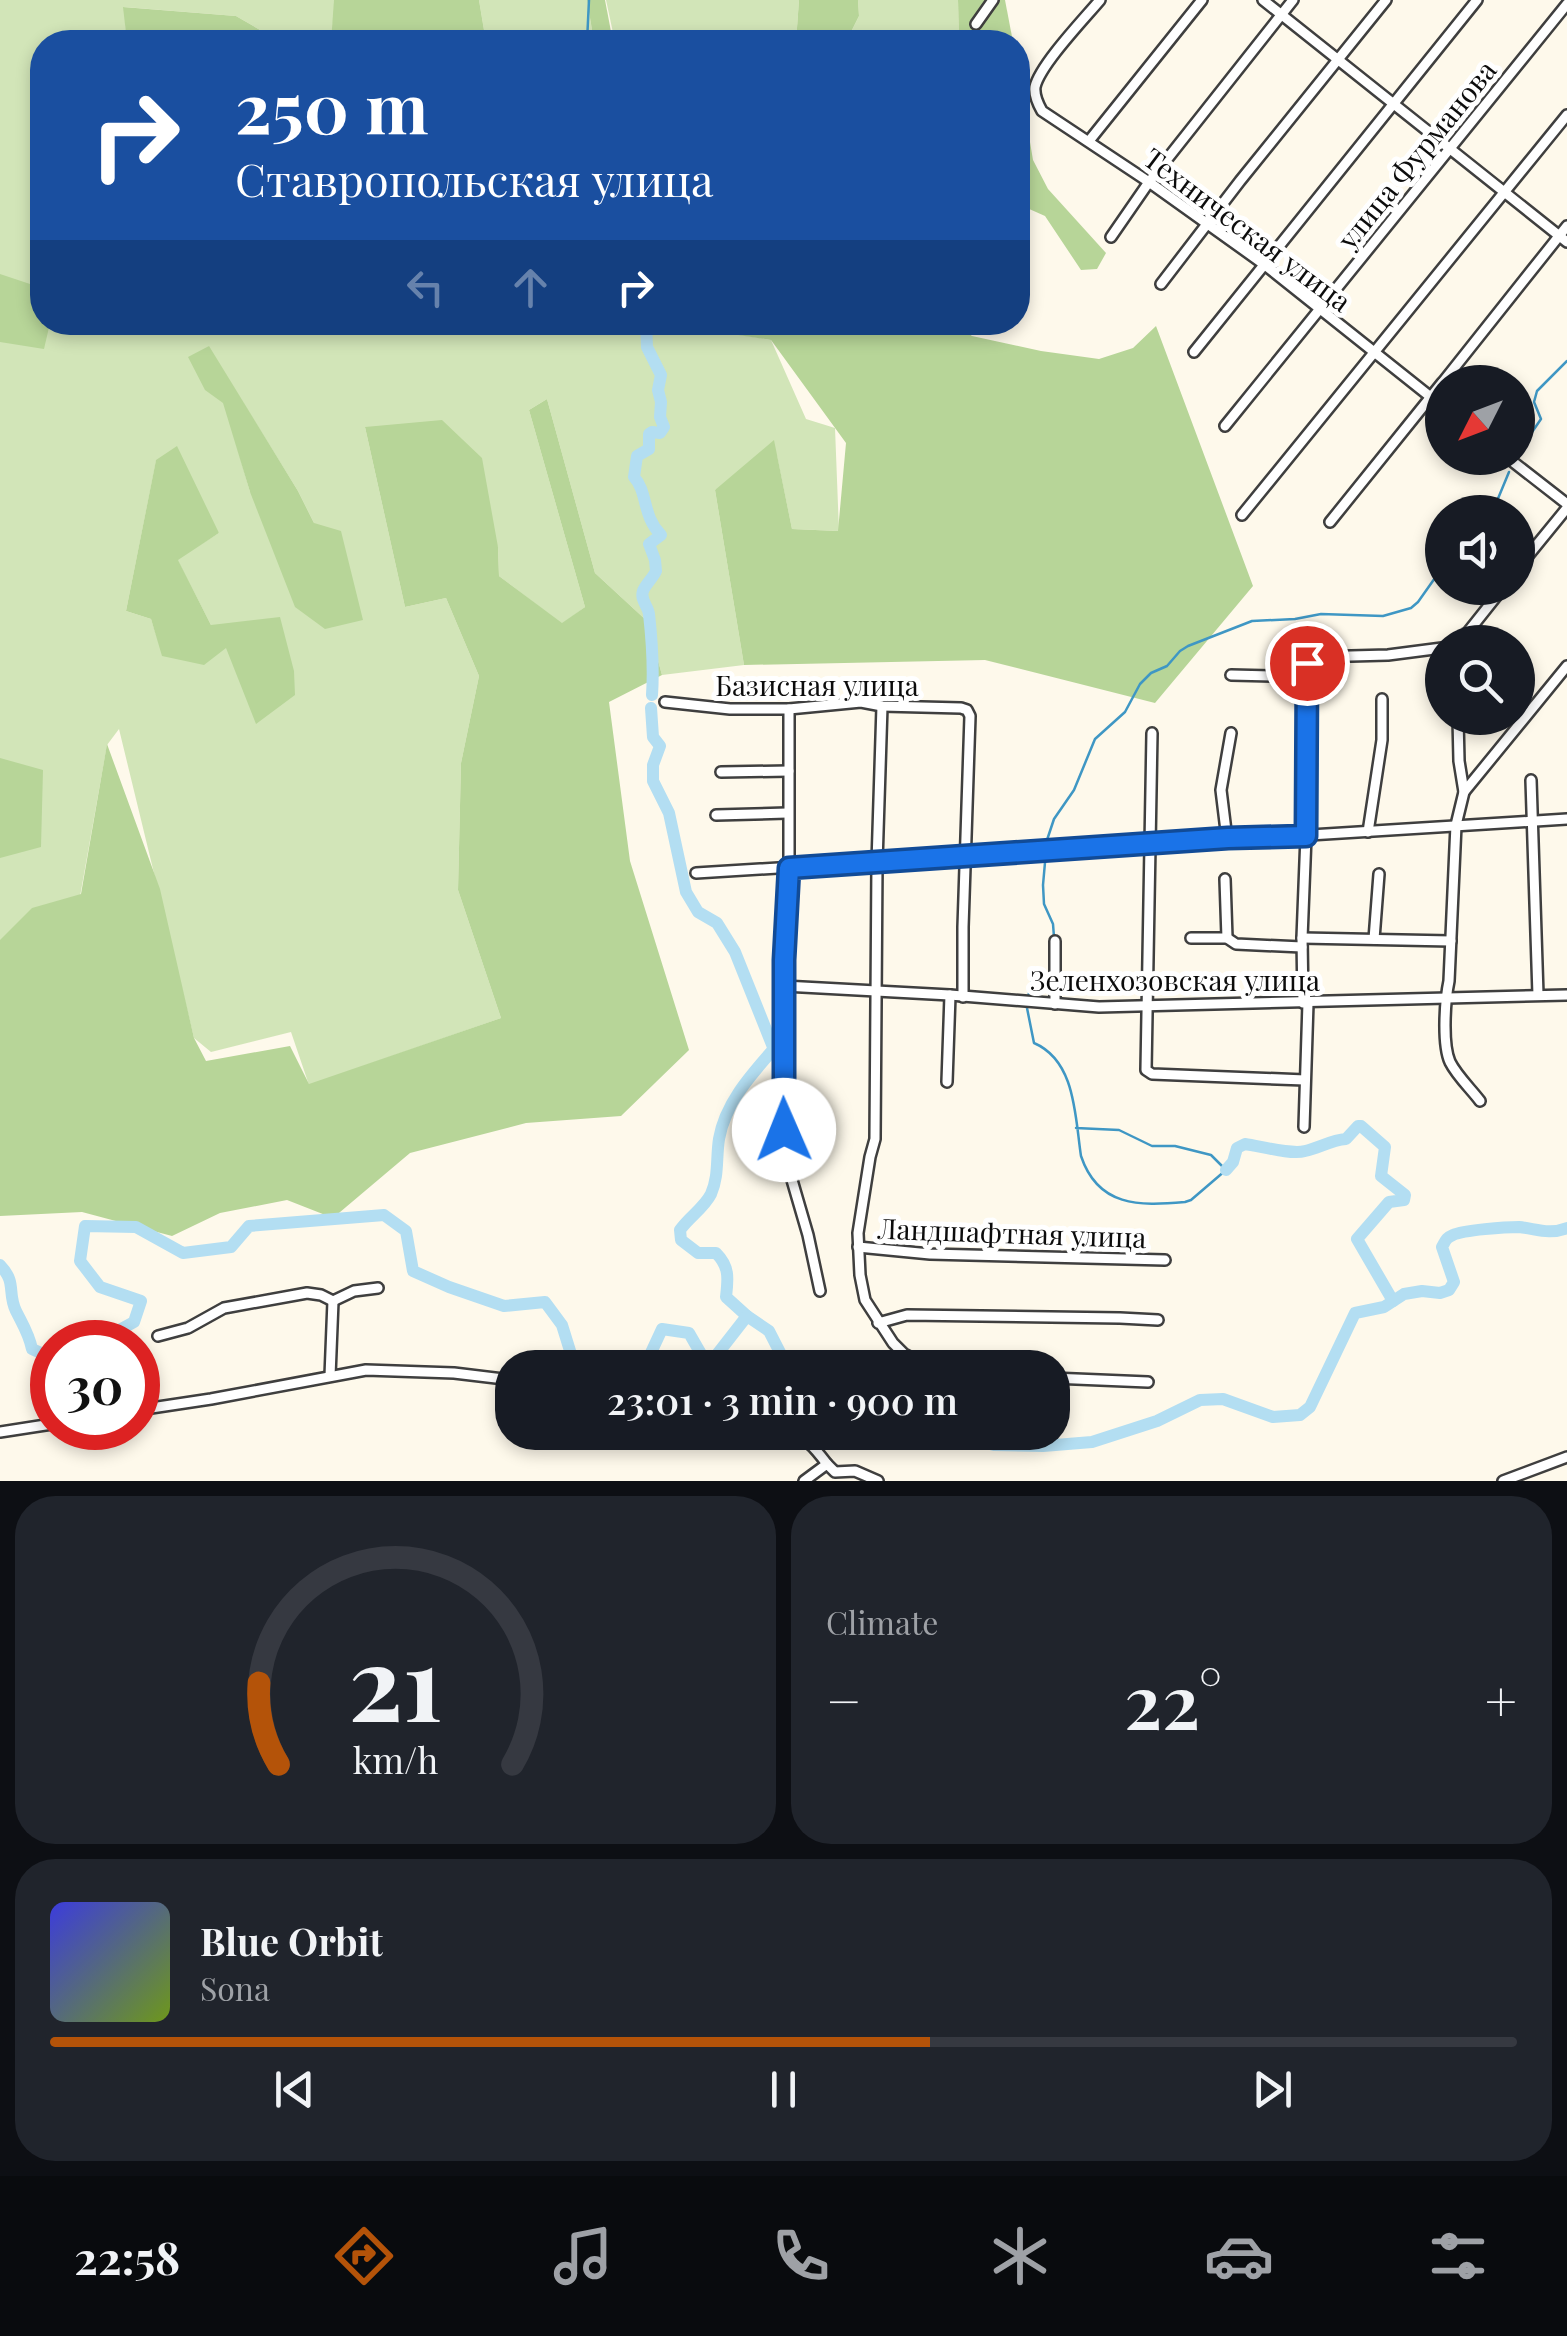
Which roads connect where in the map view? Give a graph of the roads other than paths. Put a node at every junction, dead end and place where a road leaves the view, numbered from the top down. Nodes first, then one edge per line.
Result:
1 (993, 0) edge
2 (1100, 0) edge
3 (1202, 0) edge
4 (1263, 0) edge
5 (1294, 0) edge
6 (1386, 0) edge
7 (1477, 0) edge
8 (1567, 4) edge
9 (1282, 15) junction
10 (976, 24) dead end
11 (1338, 59) junction
12 (1393, 103) junction
13 (1567, 115) edge
14 (1089, 140) junction
15 (1449, 148) junction
16 (1148, 182) junction
17 (1504, 193) junction
18 (1208, 223) junction
19 (1567, 226) edge
20 (1110, 237) dead end
21 (1563, 239) edge
22 (1265, 265) junction
23 (1161, 284) dead end
24 (1320, 309) junction
25 (1194, 352) dead end
26 (1375, 354) junction
27 (1458, 365) edge
28 (1425, 392) edge
29 (1425, 404) edge
30 (1225, 426) dead end
31 (1529, 475) edge
32 (1567, 506) edge
33 (1242, 516) dead end
34 (1330, 522) dead end
35 (1535, 546) edge
36 (1489, 605) edge
37 (1474, 625) edge
38 (1425, 650) edge
39 (1567, 666) edge
40 (1232, 675) dead end
41 (1307, 676) junction
42 (1382, 699) dead end
43 (666, 702) dead end
44 (882, 706) junction
45 (788, 709) junction
46 (1232, 733) dead end
47 (1152, 734) dead end
48 (1459, 735) edge
49 (789, 771) junction
50 (721, 772) dead end
51 (1531, 780) dead end
52 (1464, 792) junction
53 (787, 813) junction
54 (716, 815) dead end
55 (1567, 819) edge
56 (1532, 820) junction
57 (1456, 824) junction
58 (1368, 832) junction
59 (1306, 836) junction
60 (1228, 838) junction
61 (1152, 844) junction
62 (966, 856) junction
63 (877, 863) junction
64 (789, 868) junction
65 (696, 873) dead end
66 (1379, 874) dead end
67 (1225, 879) dead end
68 (1191, 938) dead end
69 (1227, 938) junction
70 (1374, 939) junction
71 (1055, 941) dead end
72 (1302, 942) junction
73 (1451, 942) junction
74 (784, 986) junction
75 (876, 990) junction
76 (950, 995) junction
77 (1567, 995) edge
78 (963, 996) junction
79 (1538, 996) junction
80 (1445, 998) junction
81 (1306, 1003) junction
82 (1055, 1004) junction
83 (1147, 1006) junction
84 (1305, 1080) junction
85 (947, 1082) dead end
86 (1480, 1101) dead end
87 (1304, 1127) dead end
88 (858, 1247) junction
89 (1164, 1260) dead end
90 (378, 1288) dead end
91 (820, 1291) dead end
92 (332, 1301) junction
93 (1158, 1320) dead end
94 (878, 1323) junction
95 (160, 1335) edge
96 (900, 1350) edge
97 (330, 1376) junction
98 (495, 1378) edge
99 (1070, 1379) edge
100 (1148, 1382) dead end
101 (160, 1407) edge
102 (30, 1427) edge
103 (0, 1432) edge
104 (817, 1450) edge
105 (1567, 1457) edge
106 (827, 1464) junction
107 (1522, 1478) edge
108 (804, 1481) edge
109 (878, 1481) edge
110 (1503, 1481) edge

1 - 10 street
2 - 14 street, Техническая улица
3 - 14 street
4 - 9 street
5 - 9 street
6 - 11 street
7 - 12 street
8 - 15 street, улица Фурманова
9 - 11 street
9 - 16 street
11 - 12 street
11 - 18 street
12 - 15 street
12 - 22 street
13 - 17 street
14 - 16 street, Техническая улица
15 - 17 street
15 - 24 street, улица Фурманова
16 - 18 street, Техническая улица
16 - 20 street
17 - 21 street
17 - 26 street
18 - 22 street, Техническая улица
18 - 23 street
19 - 21 street
21 - 27 street
22 - 24 street, Техническая улица
22 - 25 street
24 - 26 street, Техническая улица
24 - 30 street, улица Фурманова
26 - 28 street, Техническая улица
26 - 33 street
29 - 34 street
31 - 32 street
32 - 35 street
36 - 37 street
38 - 41 street
39 - 52 street
40 - 41 street
41 - 59 street
42 - 58 street
43 - 45 street, Базисная улица
44 - 45 street, Базисная улица
44 - 62 street, Базисная улица
44 - 63 street
45 - 49 street
46 - 60 street
47 - 61 street
48 - 52 street
49 - 50 street
49 - 53 street
51 - 56 street
52 - 57 street
53 - 54 street
53 - 64 street
55 - 56 street
56 - 57 street
56 - 79 street
57 - 58 street
57 - 73 street
58 - 59 street
59 - 60 street
59 - 72 street
60 - 61 street
61 - 62 street
61 - 83 street
62 - 63 street
62 - 78 street
63 - 64 street
63 - 75 street
64 - 65 street
64 - 74 street
66 - 70 street
67 - 69 street
68 - 69 street
69 - 72 street
70 - 72 street
70 - 73 street
71 - 82 street
72 - 81 street
73 - 80 street
74 - 75 street, Зеленхозовская улица
74 - 91 street
75 - 76 street, Зеленхозовская улица
75 - 88 street
76 - 78 street, Зеленхозовская улица
76 - 85 street
77 - 79 street, Зеленхозовская улица
78 - 82 street, Зеленхозовская улица
79 - 80 street, Зеленхозовская улица
80 - 81 street, Зеленхозовская улица
80 - 86 street
81 - 83 street, Зеленхозовская улица
81 - 84 street
82 - 83 street, Зеленхозовская улица
83 - 84 street
84 - 87 street
88 - 89 street, Ландшафтная улица
88 - 94 street
90 - 92 street
92 - 95 street
92 - 97 street
93 - 94 street
94 - 96 street
97 - 98 street
97 - 101 street
99 - 100 street
102 - 103 street
104 - 106 street
105 - 107 street
106 - 108 street
106 - 109 street
107 - 110 street

